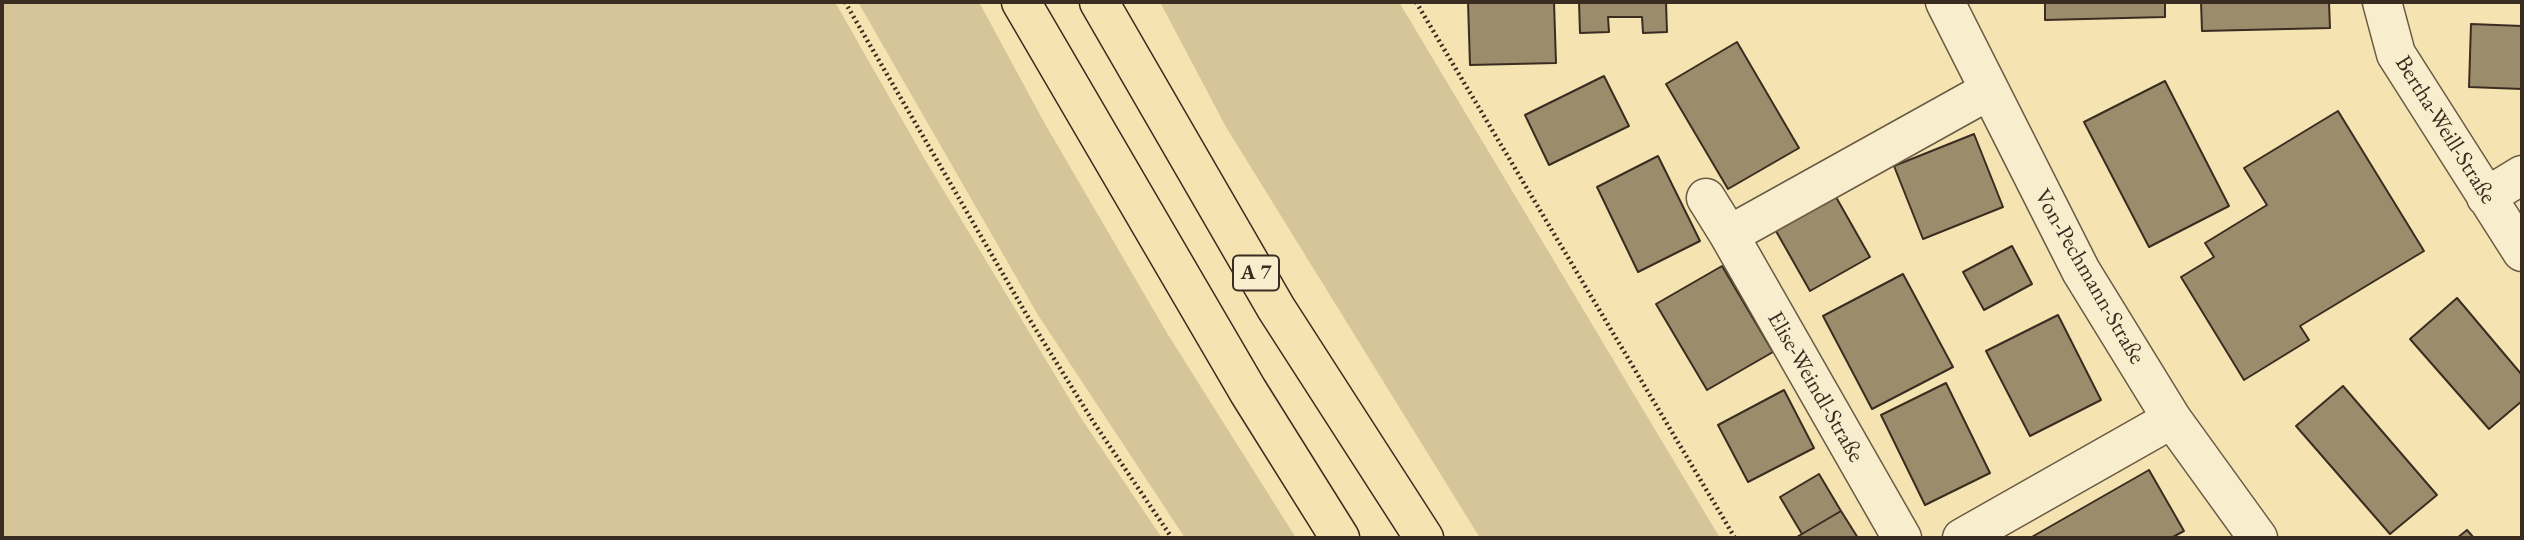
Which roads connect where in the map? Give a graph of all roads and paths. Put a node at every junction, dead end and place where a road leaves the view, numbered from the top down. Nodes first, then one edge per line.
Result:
1 (845, 2) edge
2 (1021, 2) edge
3 (1099, 2) edge
4 (1416, 2) edge
5 (1945, 2) edge
6 (2382, 2) edge
7 (1989, 91) junction
8 (2522, 175) edge
9 (2486, 197) junction
10 (1706, 198) dead end
11 (1729, 235) junction
12 (2522, 251) edge
13 (2172, 419) junction
14 (1172, 538) edge
15 (1340, 538) edge
16 (1424, 538) edge
17 (1735, 538) edge
18 (1902, 538) edge
19 (1962, 538) edge
20 (2258, 538) edge

1 - 14 path
2 - 15 highway
3 - 16 highway, A 7
4 - 17 path
5 - 7 street, Von-Pechmann-Straße
6 - 9 street, Bertha-Weill-Straße
7 - 11 street
7 - 13 street, Von-Pechmann-Straße
8 - 9 street
9 - 12 street, Bertha-Weill-Straße
10 - 11 street, Elise-Weindl-Straße
11 - 18 street, Elise-Weindl-Straße
13 - 19 street
13 - 20 street, Von-Pechmann-Straße

